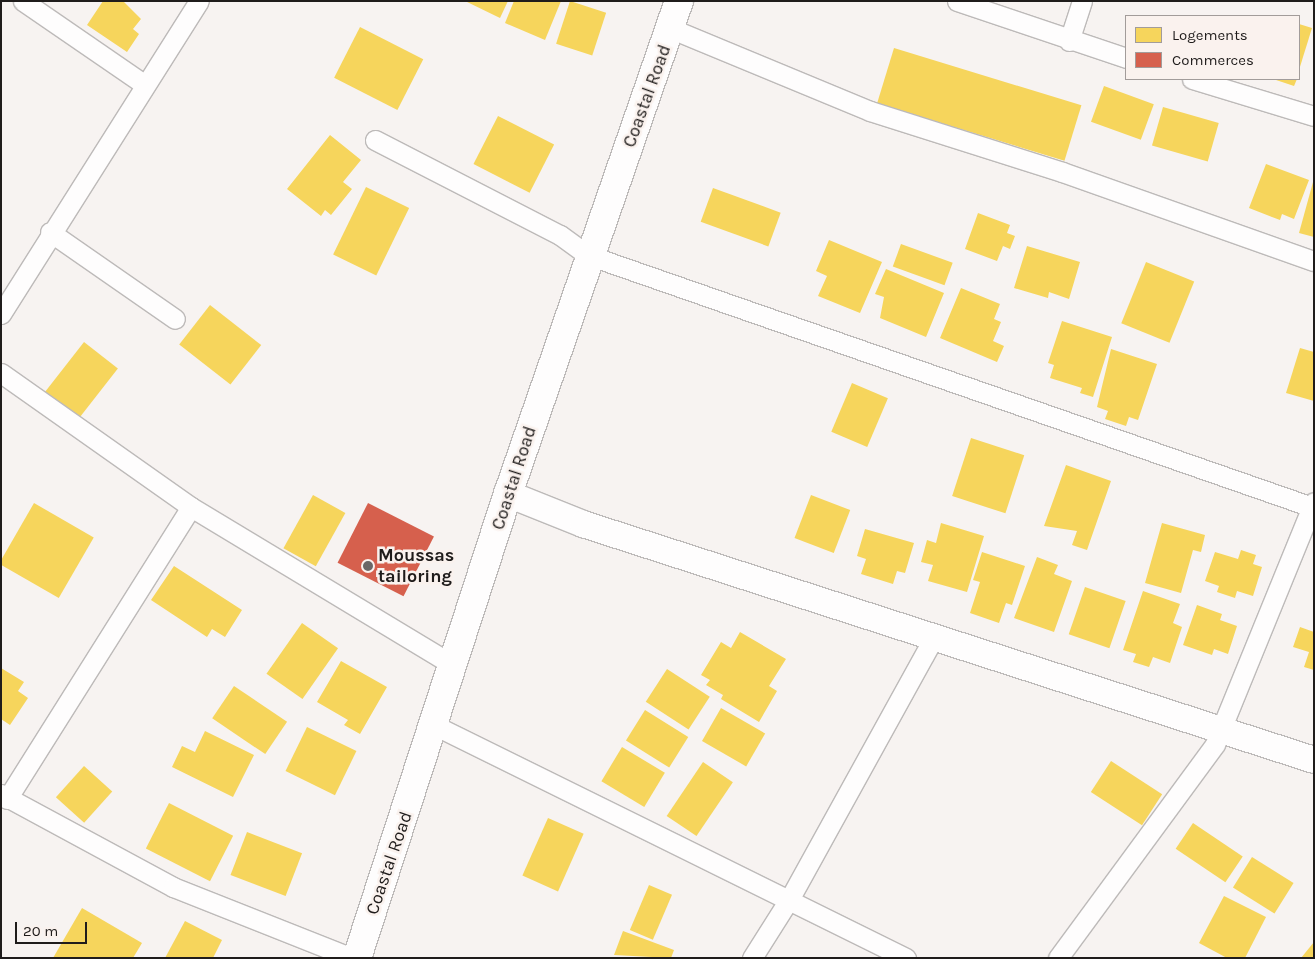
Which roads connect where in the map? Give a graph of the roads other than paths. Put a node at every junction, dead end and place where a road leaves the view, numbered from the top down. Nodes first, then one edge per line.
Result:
1 (23, 1) edge
2 (199, 1) edge
3 (679, 1) edge
4 (957, 1) edge
5 (1082, 1) edge
6 (672, 29) junction
7 (1069, 41) junction
8 (1125, 58) edge
9 (1195, 80) edge
10 (145, 85) junction
11 (1314, 116) edge
12 (375, 140) dead end
13 (50, 232) junction
14 (588, 255) junction
15 (1314, 261) edge
16 (1, 314) edge
17 (175, 319) dead end
18 (1, 373) edge
19 (508, 494) junction
20 (1313, 505) edge
21 (191, 507) junction
22 (934, 635) junction
23 (455, 666) junction
24 (436, 726) junction
25 (1222, 730) junction
26 (1314, 760) edge
27 (4, 796) edge
28 (790, 898) junction
29 (352, 958) edge
30 (357, 958) edge
31 (752, 958) edge
32 (906, 958) edge
33 (1058, 958) edge

1 - 10 street
2 - 10 street
3 - 6 main road, Coastal Road
4 - 7 street
5 - 7 street
6 - 14 main road, Coastal Road
6 - 15 street
7 - 8 street
9 - 11 street
10 - 13 street
12 - 14 street
13 - 16 street
13 - 17 street
14 - 19 main road, Coastal Road
14 - 20 street
18 - 21 street
19 - 22 street
19 - 23 main road, Coastal Road
20 - 25 street
21 - 23 street
21 - 27 street
22 - 25 street
22 - 28 street
23 - 24 main road, Coastal Road
24 - 28 street
24 - 30 main road, Coastal Road
25 - 26 street
25 - 33 street
27 - 29 street
28 - 31 street
28 - 32 street

